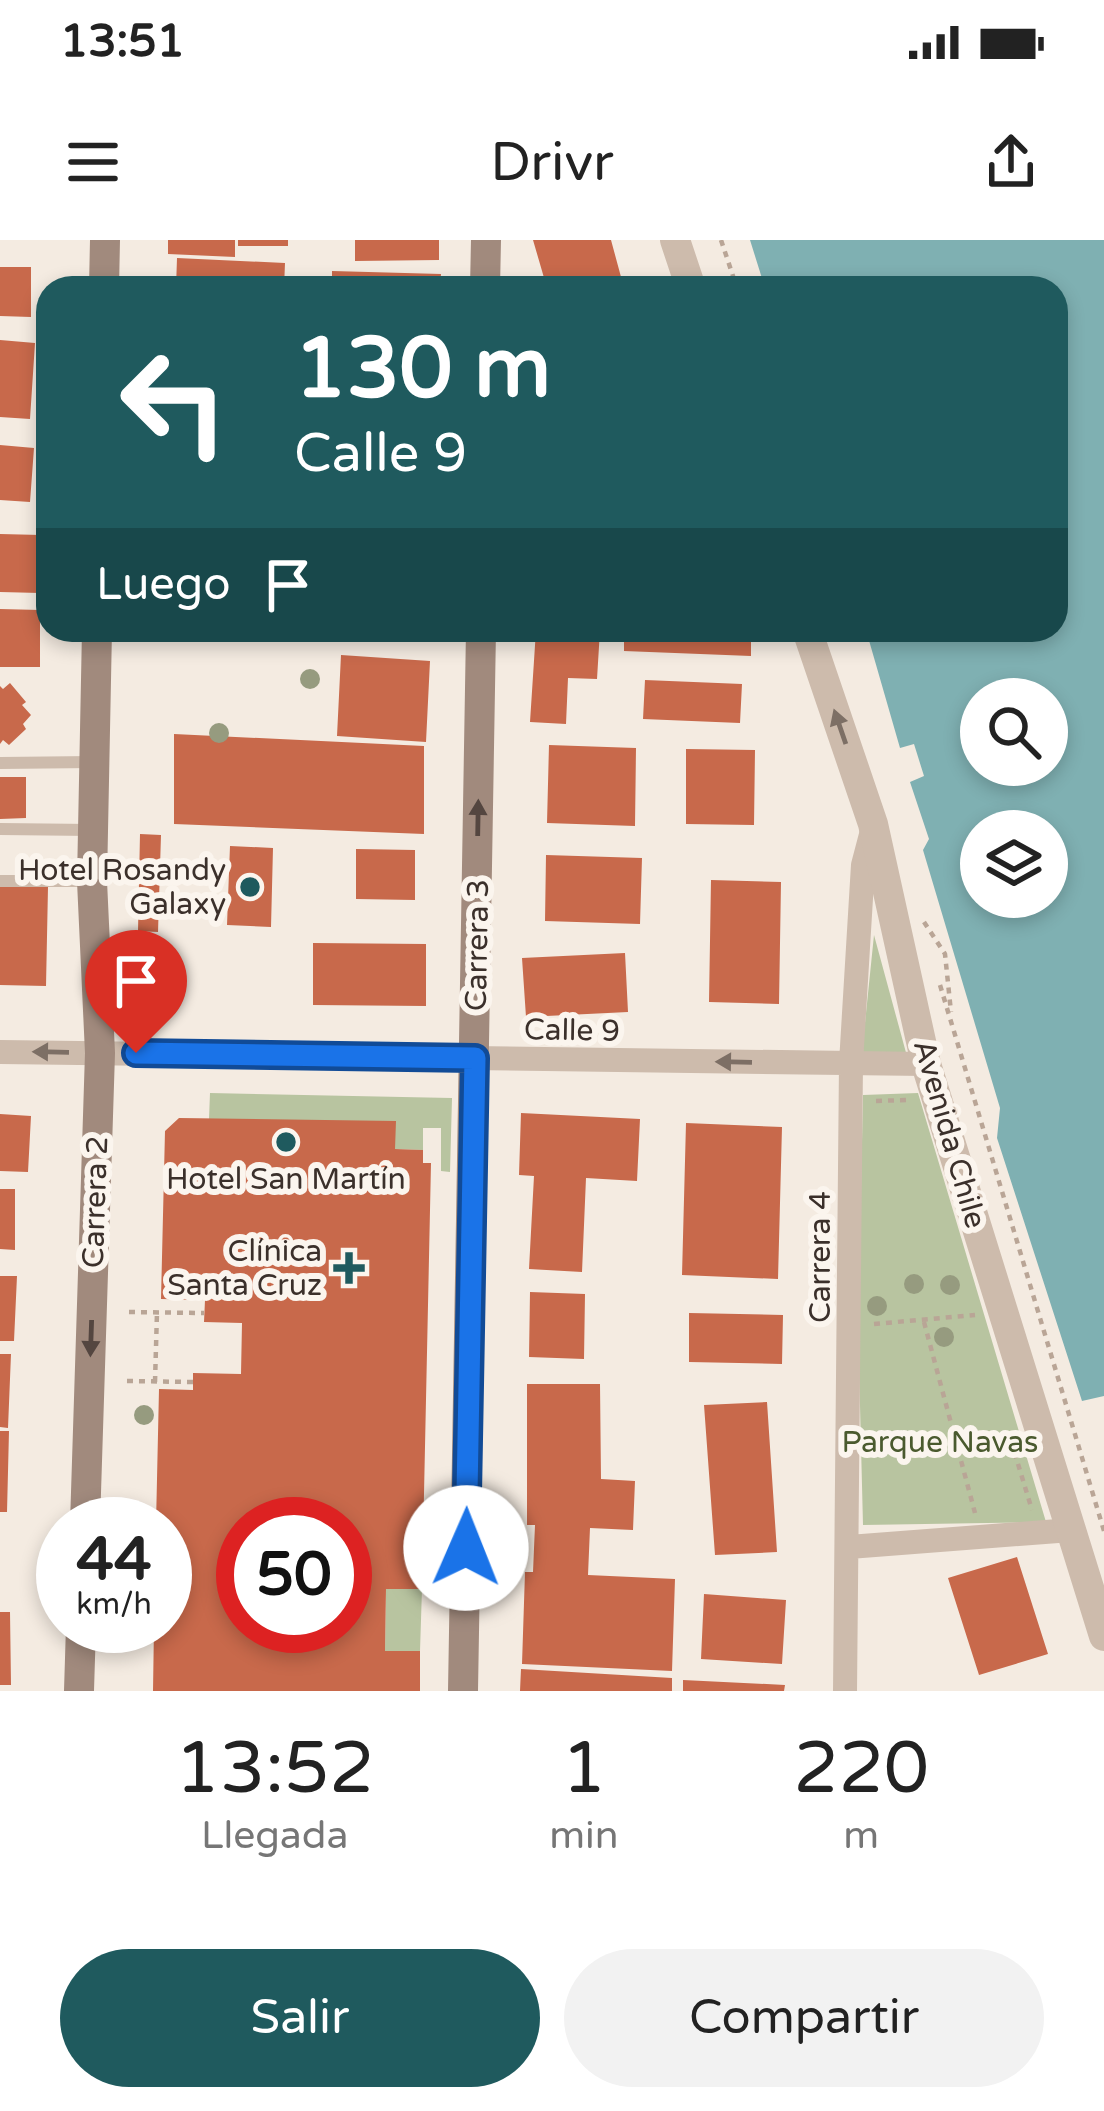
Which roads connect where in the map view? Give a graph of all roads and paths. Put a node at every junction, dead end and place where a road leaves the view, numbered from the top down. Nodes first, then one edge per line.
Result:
1 (105, 240) edge
2 (486, 240) edge
3 (675, 240) edge
4 (722, 240) edge
5 (104, 276) edge
6 (485, 276) edge
7 (687, 276) edge
8 (733, 276) edge
9 (97, 642) edge
10 (481, 642) edge
11 (811, 642) edge
12 (94, 762) junction
13 (0, 763) edge
14 (874, 824) junction
15 (0, 829) edge
16 (93, 830) junction
17 (0, 881) edge
18 (92, 881) junction
19 (928, 946) dead end
20 (940, 985) dead end
21 (952, 1023) junction
22 (0, 1052) edge
23 (100, 1053) junction
24 (475, 1058) junction
25 (851, 1063) junction
26 (926, 1064) junction
27 (910, 1100) dead end
28 (875, 1101) dead end
29 (129, 1312) dead end
30 (157, 1312) junction
31 (204, 1313) dead end
32 (975, 1316) dead end
33 (924, 1322) junction
34 (869, 1324) dead end
35 (127, 1381) dead end
36 (155, 1382) junction
37 (193, 1382) dead end
38 (86, 1497) edge
39 (976, 1519) dead end
40 (1071, 1530) junction
41 (1104, 1531) edge
42 (849, 1547) junction
43 (1104, 1636) edge
44 (81, 1653) edge
45 (79, 1691) edge
46 (463, 1691) edge
47 (845, 1691) edge

1 - 5 main road
2 - 6 main road
3 - 7 street
4 - 8 path
9 - 12 main road, Carrera 2
24 -> 10 main road, Carrera 3
14 -> 11 street, Avenida Chile
12 - 13 lane
12 - 16 main road, Carrera 2
14 - 25 street, Carrera 4
14 - 26 street, Avenida Chile
15 - 16 lane
16 - 18 main road, Carrera 2
17 - 18 lane
18 - 23 main road, Carrera 2
19 - 21 path
20 - 21 path
21 - 41 path
23 -> 22 street, Calle 9
23 - 24 street, Calle 9
23 -> 38 main road, Carrera 2
25 -> 24 street, Calle 9
24 - 46 main road, Carrera 3
25 - 26 street, Calle 9
25 - 42 street, Carrera 4
26 - 40 street, Avenida Chile
27 - 28 path
29 - 30 path
30 - 31 path
30 - 36 path
32 - 33 path
33 - 34 path
33 - 39 path
35 - 36 path
36 - 37 path
40 - 42 street
40 - 43 street, Avenida Chile
42 - 47 street, Carrera 4
44 - 45 main road

